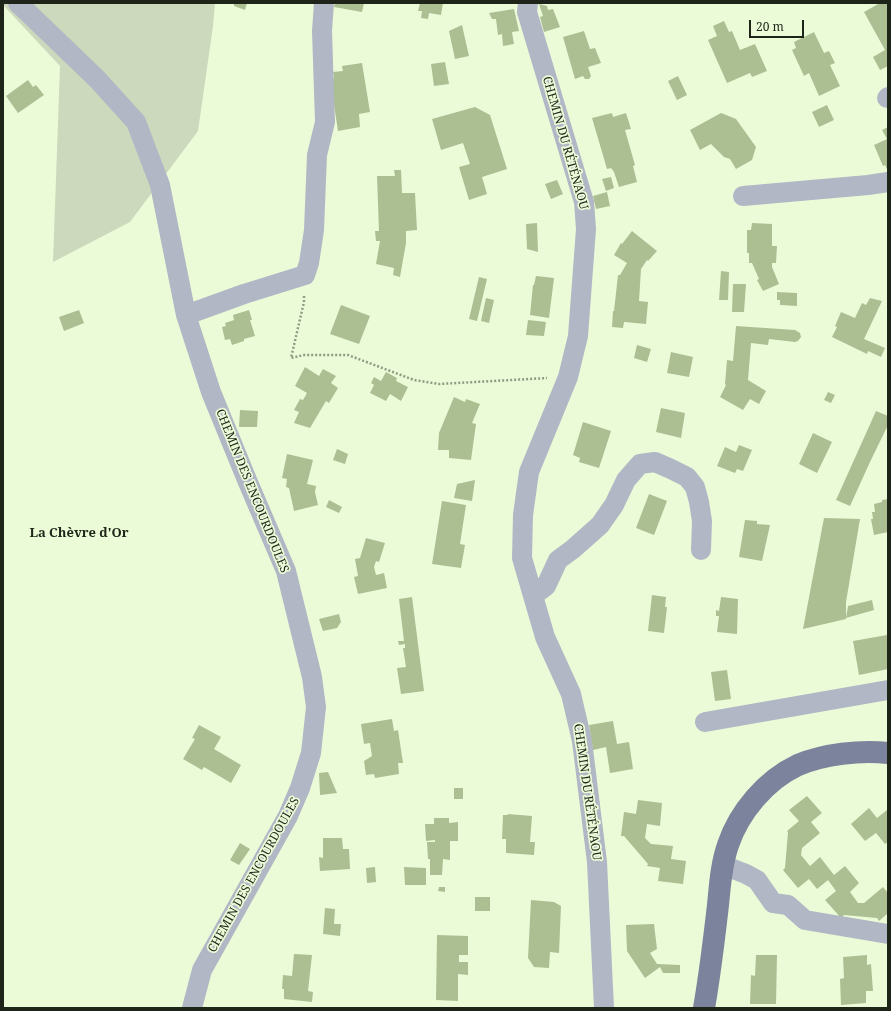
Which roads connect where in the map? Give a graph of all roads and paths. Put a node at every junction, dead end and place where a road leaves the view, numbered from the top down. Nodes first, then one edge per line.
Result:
1 (18, 3) edge
2 (324, 3) edge
3 (528, 3) edge
4 (888, 182) edge
5 (743, 196) dead end
6 (305, 275) junction
7 (186, 315) junction
8 (568, 376) junction
9 (701, 550) dead end
10 (534, 595) junction
11 (888, 690) edge
12 (705, 722) dead end
13 (888, 753) edge
14 (723, 865) junction
15 (888, 934) edge
16 (192, 1008) edge
17 (604, 1008) edge
18 (704, 1008) edge

1 - 7 street, CHEMIN DES ENCOURDOULES
2 - 6 street
3 - 8 street, CHEMIN DU RÉTÉNAOU
4 - 5 street
6 - 7 street
6 - 8 path
7 - 16 street, CHEMIN DES ENCOURDOULES
8 - 10 street, CHEMIN DU RÉTÉNAOU
9 - 10 street
10 - 17 street, CHEMIN DU RÉTÉNAOU
11 - 12 street
13 - 14 main road
14 - 15 street
14 - 18 main road

